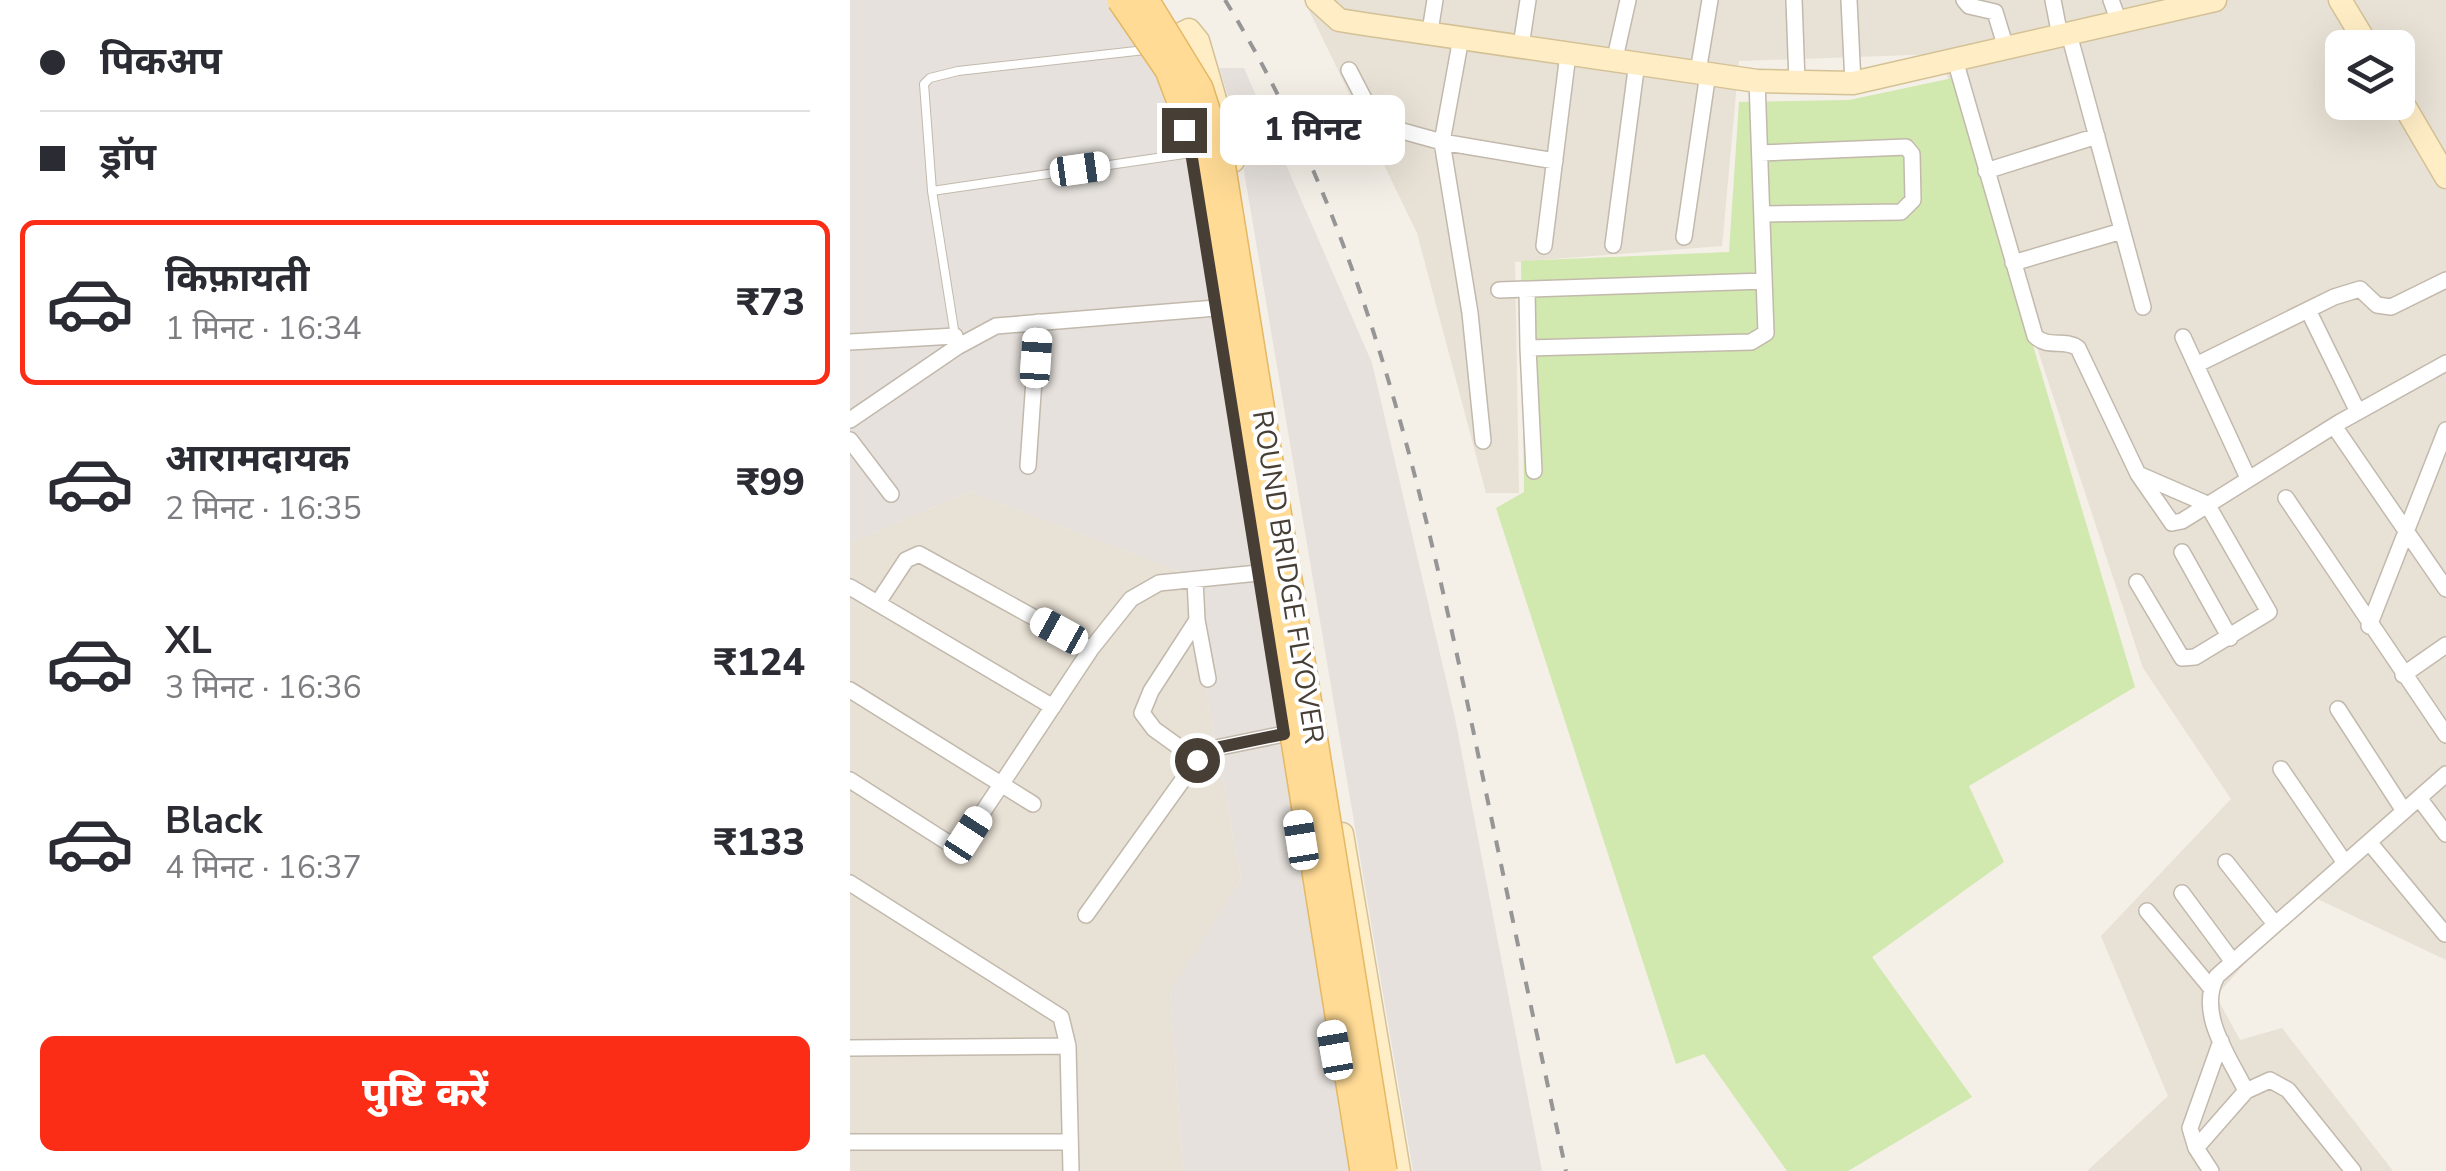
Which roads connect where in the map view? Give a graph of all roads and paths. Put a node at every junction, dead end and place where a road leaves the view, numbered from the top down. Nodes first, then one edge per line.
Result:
1 (1117, 0) edge
2 (1146, 0) edge
3 (1317, 0) edge
4 (1435, 0) edge
5 (1528, 0) edge
6 (1628, 0) edge
7 (1710, 0) edge
8 (1794, 0) edge
9 (1848, 0) edge
10 (1964, 0) edge
11 (2053, 0) edge
12 (2215, 0) edge
13 (2340, 0) edge
14 (2160, 6) edge
15 (2115, 11) edge
16 (2358, 30) edge
17 (1430, 31) junction
18 (2064, 35) junction
19 (1461, 38) junction
20 (1520, 46) junction
21 (2006, 48) junction
22 (1148, 50) junction
23 (1568, 54) junction
24 (1626, 60) junction
25 (1955, 60) junction
26 (1349, 70) dead end
27 (1703, 72) junction
28 (1757, 81) junction
29 (1797, 82) junction
30 (1852, 84) junction
31 (2415, 115) edge
32 (2096, 136) junction
33 (1442, 142) junction
34 (2437, 142) edge
35 (1191, 152) junction
36 (1760, 152) junction
37 (1556, 161) junction
38 (1986, 171) junction
39 (2446, 177) edge
40 (932, 192) junction
41 (1762, 214) junction
42 (2122, 231) junction
43 (1684, 237) dead end
44 (1614, 244) dead end
45 (1544, 246) dead end
46 (2014, 263) junction
47 (2446, 280) edge
48 (1764, 281) junction
49 (1499, 290) dead end
50 (1527, 290) junction
51 (2142, 307) dead end
52 (1216, 308) junction
53 (2308, 310) junction
54 (1038, 322) junction
55 (2183, 337) dead end
56 (850, 342) edge
57 (956, 342) junction
58 (1528, 348) junction
59 (2446, 363) edge
60 (2196, 365) junction
61 (2358, 412) junction
62 (850, 420) edge
63 (2334, 426) junction
64 (2446, 430) edge
65 (850, 440) edge
66 (1483, 441) dead end
67 (2441, 461) edge
68 (1028, 466) dead end
69 (1534, 471) dead end
70 (2138, 474) junction
71 (2248, 478) junction
72 (891, 494) dead end
73 (2286, 498) dead end
74 (2207, 504) junction
75 (2407, 533) junction
76 (2182, 552) dead end
77 (1258, 573) junction
78 (1195, 580) junction
79 (2137, 582) dead end
80 (850, 587) edge
81 (2446, 589) edge
82 (879, 601) junction
83 (1197, 620) junction
84 (2369, 626) junction
85 (2230, 638) junction
86 (2446, 645) edge
87 (1091, 649) junction
88 (2403, 674) junction
89 (1208, 679) dead end
90 (850, 690) edge
91 (1053, 707) junction
92 (2338, 709) dead end
93 (1284, 734) junction
94 (2446, 735) edge
95 (1197, 760) junction
96 (2281, 769) dead end
97 (2446, 774) edge
98 (850, 780) edge
99 (1003, 783) junction
100 (2419, 798) junction
101 (1033, 804) dead end
102 (2404, 811) junction
103 (2446, 834) edge
104 (2369, 842) junction
105 (2226, 862) dead end
106 (2345, 863) junction
107 (850, 882) edge
108 (2182, 893) dead end
109 (2147, 911) dead end
110 (1086, 915) dead end
111 (2276, 924) junction
112 (2445, 934) edge
113 (2232, 962) junction
114 (2211, 988) junction
115 (2221, 1041) junction
116 (1068, 1046) junction
117 (850, 1048) edge
118 (2246, 1091) junction
119 (850, 1142) edge
120 (1070, 1142) junction
121 (2196, 1148) junction
122 (1071, 1171) edge
123 (1355, 1171) edge
124 (1363, 1171) edge
125 (1384, 1171) edge
126 (1399, 1171) edge
127 (2212, 1171) edge
128 (2353, 1171) edge

1 - 22 street
1 - 124 main road, ROUND BRIDGE FLYOVER, bridge
2 - 125 main road, ROUND BRIDGE FLYOVER, bridge
3 - 17 street
4 - 17 street
5 - 20 street
6 - 24 street
7 - 27 street
8 - 29 street
9 - 30 street
10 - 21 street
11 - 18 street
12 - 14 street
13 - 16 street
14 - 15 street
15 - 18 street
17 - 19 street
18 - 21 street
18 - 32 street
19 - 20 street
19 - 33 street
20 - 23 street
21 - 25 street
22 - 35 street
22 - 40 lane
22 - 126 street
23 - 24 street
23 - 37 street
24 - 27 street
24 - 44 street
25 - 30 street
25 - 38 street
26 - 33 street
27 - 28 street
27 - 43 street
28 - 29 street
28 - 36 street
29 - 30 street
31 - 34 street
32 - 38 street
32 - 42 street
33 - 37 street
33 - 66 street
34 - 39 street
35 - 40 lane
35 - 52 street
36 - 41 street
36 - 41 street
37 - 45 street
38 - 46 street
40 - 57 lane
41 - 48 street
42 - 46 street
42 - 51 street
46 - 70 street
47 - 53 street
48 - 50 street
48 - 58 street
49 - 50 street
50 - 58 street
52 - 54 street
52 - 77 street
53 - 60 street
53 - 61 street
54 - 57 street
54 - 68 street
55 - 60 street
56 - 57 street
57 - 62 street
58 - 69 street
59 - 61 street
60 - 71 street
61 - 63 street
63 - 71 street
63 - 75 street
64 - 67 street
65 - 72 street
67 - 75 street
70 - 74 street
70 - 74 street
71 - 74 street
73 - 84 street
74 - 85 street
75 - 81 street
75 - 84 street
76 - 85 street
77 - 78 street
77 - 93 street
78 - 83 street
78 - 87 street
79 - 85 street
80 - 82 street
82 - 87 street
82 - 91 street
83 - 89 street
83 - 95 street
84 - 88 street
86 - 88 street
87 - 91 street
88 - 94 street
90 - 99 street
91 - 99 street
92 - 102 street
93 - 95 street
93 - 123 street
95 - 110 street
96 - 106 street
97 - 100 street
98 - 99 street
99 - 101 street
100 - 102 street
100 - 103 street
102 - 104 street
104 - 106 street
104 - 112 street
105 - 111 street
106 - 111 street
107 - 116 street
108 - 113 street
109 - 114 street
111 - 113 street
113 - 114 street
114 - 115 street
115 - 118 street
115 - 121 street
116 - 117 street
116 - 120 street
118 - 121 street
118 - 128 street
119 - 120 street
120 - 122 street
121 - 127 street

